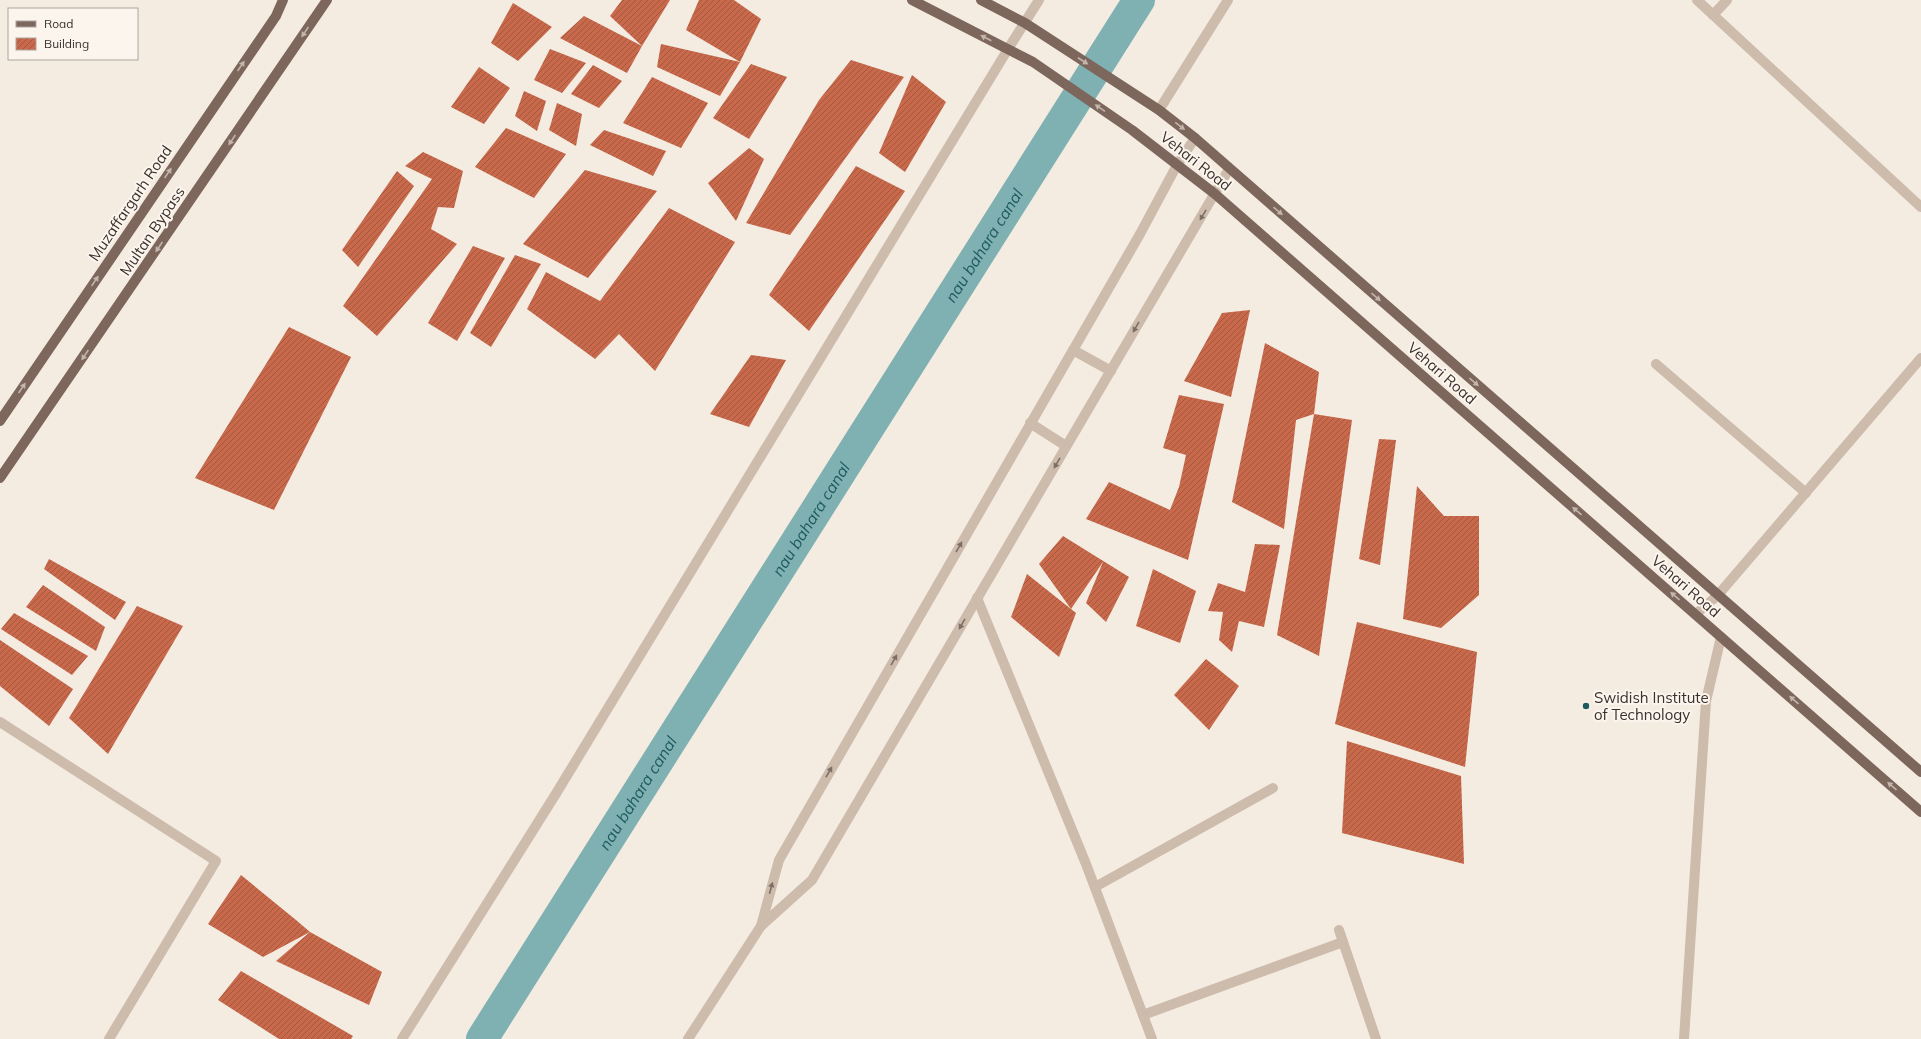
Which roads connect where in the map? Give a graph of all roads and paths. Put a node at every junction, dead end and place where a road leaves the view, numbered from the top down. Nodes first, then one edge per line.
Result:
1 (283, 0) edge
2 (327, 0) edge
3 (912, 0) edge
4 (981, 0) edge
5 (1040, 0) edge
6 (1228, 0) edge
7 (1697, 0) edge
8 (1726, 0) edge
9 (1713, 15) junction
10 (1024, 23) junction
11 (1008, 49) junction
12 (1159, 110) junction
13 (1196, 138) junction
14 (1177, 165) junction
15 (1230, 169) junction
16 (1216, 194) junction
17 (1921, 207) edge
18 (1073, 350) junction
19 (1921, 358) edge
20 (1656, 364) dead end
21 (1111, 371) junction
22 (0, 420) edge
23 (1030, 424) junction
24 (1066, 446) junction
25 (0, 478) edge
26 (1806, 493) junction
27 (1718, 595) junction
28 (977, 598) junction
29 (1696, 614) junction
30 (1721, 637) junction
31 (0, 722) edge
32 (1921, 772) edge
33 (1273, 788) dead end
34 (1921, 812) edge
35 (1094, 886) junction
36 (761, 926) junction
37 (1339, 930) dead end
38 (1343, 942) junction
39 (1143, 1015) junction
40 (109, 1039) edge
41 (402, 1039) edge
42 (688, 1039) edge
43 (1152, 1039) edge
44 (1376, 1039) edge
45 (1684, 1039) edge

22 -> 1 main road, Muzaffargarh Road
2 -> 25 main road, Multan Bypass
11 -> 3 main road, Vehari Road
4 - 10 main road, Vehari Road
5 - 10 street
6 - 12 street
7 - 9 street
8 - 9 street
9 - 17 street
10 - 11 street
10 -> 12 main road, Vehari Road
14 -> 11 main road, Vehari Road
11 - 41 street
12 -> 13 main road, Vehari Road
13 - 14 street
13 - 15 main road, Vehari Road
14 - 16 main road, Vehari Road
14 - 18 street
15 - 16 street
15 -> 27 main road, Vehari Road
16 -> 21 street
29 -> 16 main road, Vehari Road
18 - 21 street
18 - 23 street
19 - 26 street
20 - 26 street
21 - 24 street
23 - 24 street
36 -> 23 street
24 -> 28 street
26 - 27 street
27 - 29 street
27 - 32 main road, Vehari Road
28 - 35 street
28 -> 36 street
29 - 30 main road, Vehari Road
34 -> 30 main road, Vehari Road
30 - 45 street
31 - 40 street
33 - 35 street
35 - 39 street
36 - 42 street
37 - 38 street
38 - 39 street
38 - 44 street
39 - 43 street

